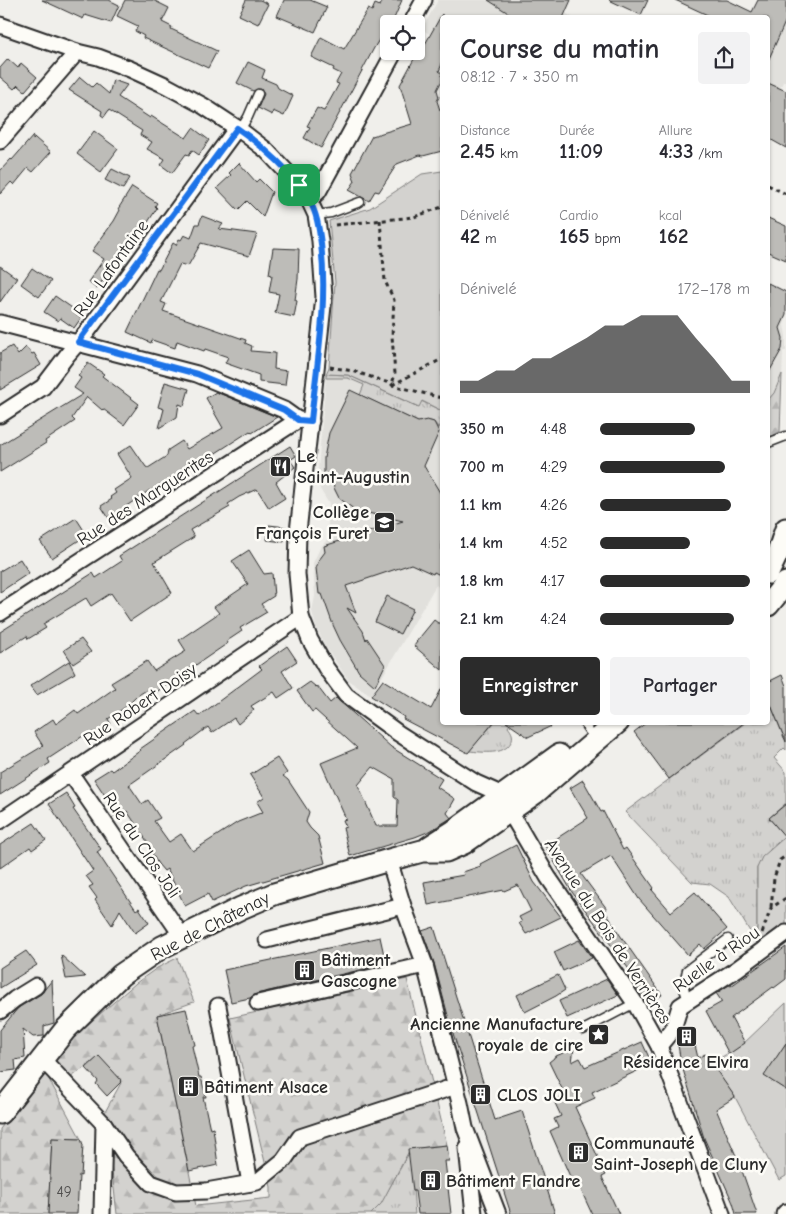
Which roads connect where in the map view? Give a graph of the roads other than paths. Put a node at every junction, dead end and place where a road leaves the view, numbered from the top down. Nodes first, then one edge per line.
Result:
1 (424, 0) edge
2 (415, 15) edge
3 (0, 25) edge
4 (77, 52) junction
5 (391, 60) edge
6 (258, 94) dead end
7 (239, 129) junction
8 (0, 141) edge
9 (309, 200) junction
10 (360, 202) dead end
11 (316, 218) junction
12 (0, 323) edge
13 (78, 342) junction
14 (0, 415) edge
15 (304, 421) junction
16 (786, 436) edge
17 (770, 442) edge
18 (786, 529) edge
19 (782, 556) edge
20 (770, 571) edge
21 (786, 582) edge
22 (770, 602) edge
23 (0, 613) edge
24 (301, 617) junction
25 (590, 725) edge
26 (614, 725) edge
27 (71, 774) junction
28 (500, 804) junction
29 (0, 822) edge
30 (389, 860) junction
31 (403, 906) junction
32 (786, 933) edge
33 (182, 936) junction
34 (728, 938) dead end
35 (267, 940) dead end
36 (425, 966) junction
37 (36, 986) dead end
38 (689, 1000) junction
39 (635, 1002) junction
40 (258, 1003) dead end
41 (218, 1006) dead end
42 (0, 1011) edge
43 (584, 1030) dead end
44 (660, 1046) junction
45 (43, 1060) junction
46 (456, 1086) junction
47 (0, 1113) edge
48 (104, 1124) junction
49 (465, 1128) junction
50 (250, 1183) junction
51 (102, 1214) edge
52 (474, 1214) edge
53 (498, 1214) edge
54 (722, 1214) edge

1 - 2 street
3 - 4 street
4 - 7 street
4 - 8 street
5 - 9 street
6 - 7 lane
7 - 9 street
7 - 13 street, Rue Lafontaine
9 - 11 street
10 - 11 lane
11 - 15 street
12 - 13 street
13 - 14 street, Rue Lafontaine
13 - 15 street
15 - 23 street, Rue des Marguerites
15 - 24 street
16 - 17 lane
18 - 19 main road
19 - 20 main road
21 - 22 main road
24 - 27 street, Rue Robert Doisy
24 - 28 street
25 - 28 main road
26 - 28 main road
27 - 29 street, Rue Robert Doisy
27 - 33 street, Rue du Clos Joli
28 - 30 main road, Rue de Châtenay
28 - 39 street, Avenue du Bois de Verrières
30 - 31 street
30 - 33 main road, Rue de Châtenay
31 - 35 street
31 - 36 street
32 - 38 street, Ruelle à Riou
33 - 45 main road, Rue de Châtenay
34 - 38 lane
36 - 40 street
36 - 46 street
37 - 42 street
38 - 44 street, Ruelle à Riou
39 - 43 lane
39 - 44 street, Avenue du Bois de Verrières
41 - 50 street
44 - 54 street, Avenue du Bois de Verrières
45 - 47 main road, Rue de Châtenay
45 - 48 street
46 - 49 street
46 - 50 street
48 - 50 street
48 - 51 street
49 - 52 street
49 - 53 street

